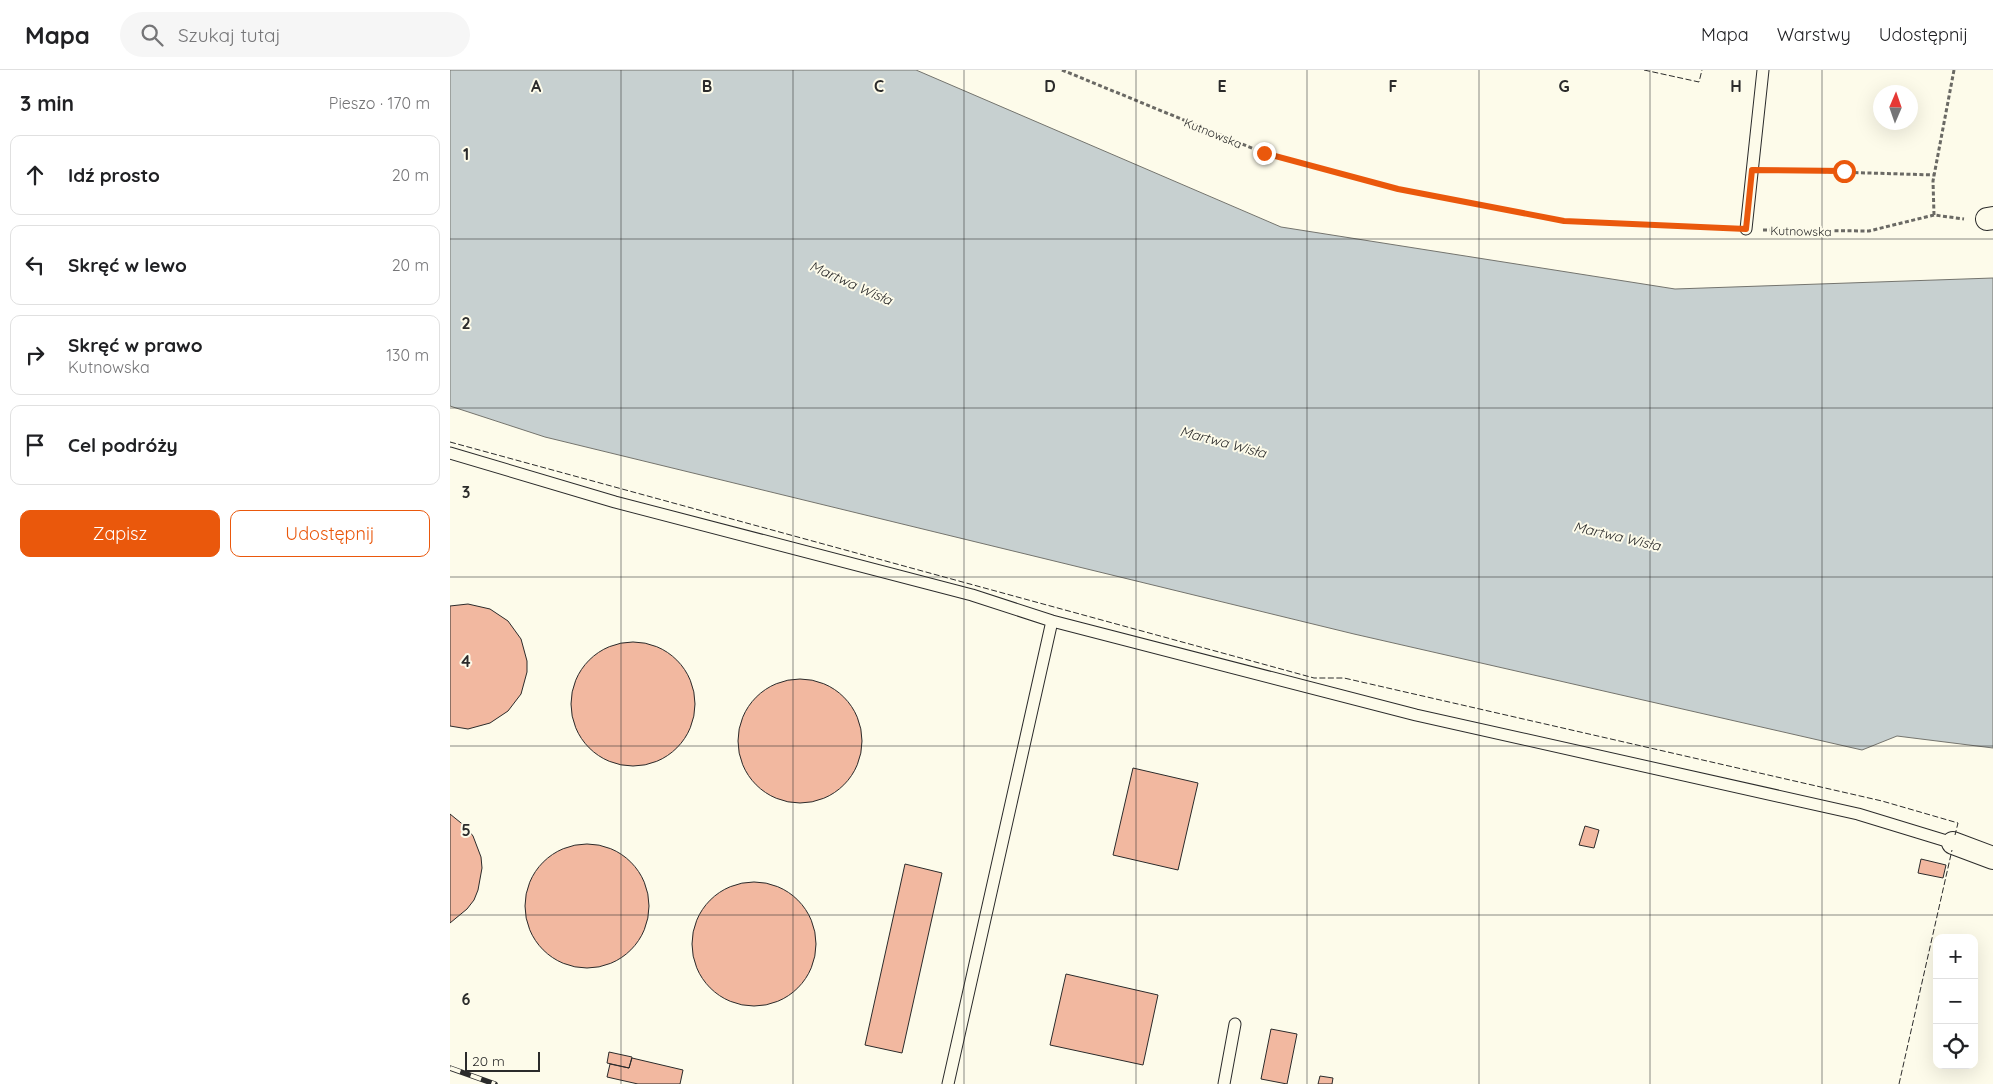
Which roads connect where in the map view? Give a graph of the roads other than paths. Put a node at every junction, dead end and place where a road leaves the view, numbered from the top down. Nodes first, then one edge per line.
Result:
1 (1763, 70) edge
2 (1746, 229) road end
3 (450, 453) edge
4 (1052, 621) junction
5 (1953, 843) joint
6 (1993, 858) edge
7 (1235, 1024) dead end
8 (948, 1084) edge
9 (1224, 1084) edge

1 - 2 lane
3 - 4 lane
4 - 5 lane
4 - 8 lane
5 - 6 street
7 - 9 lane

